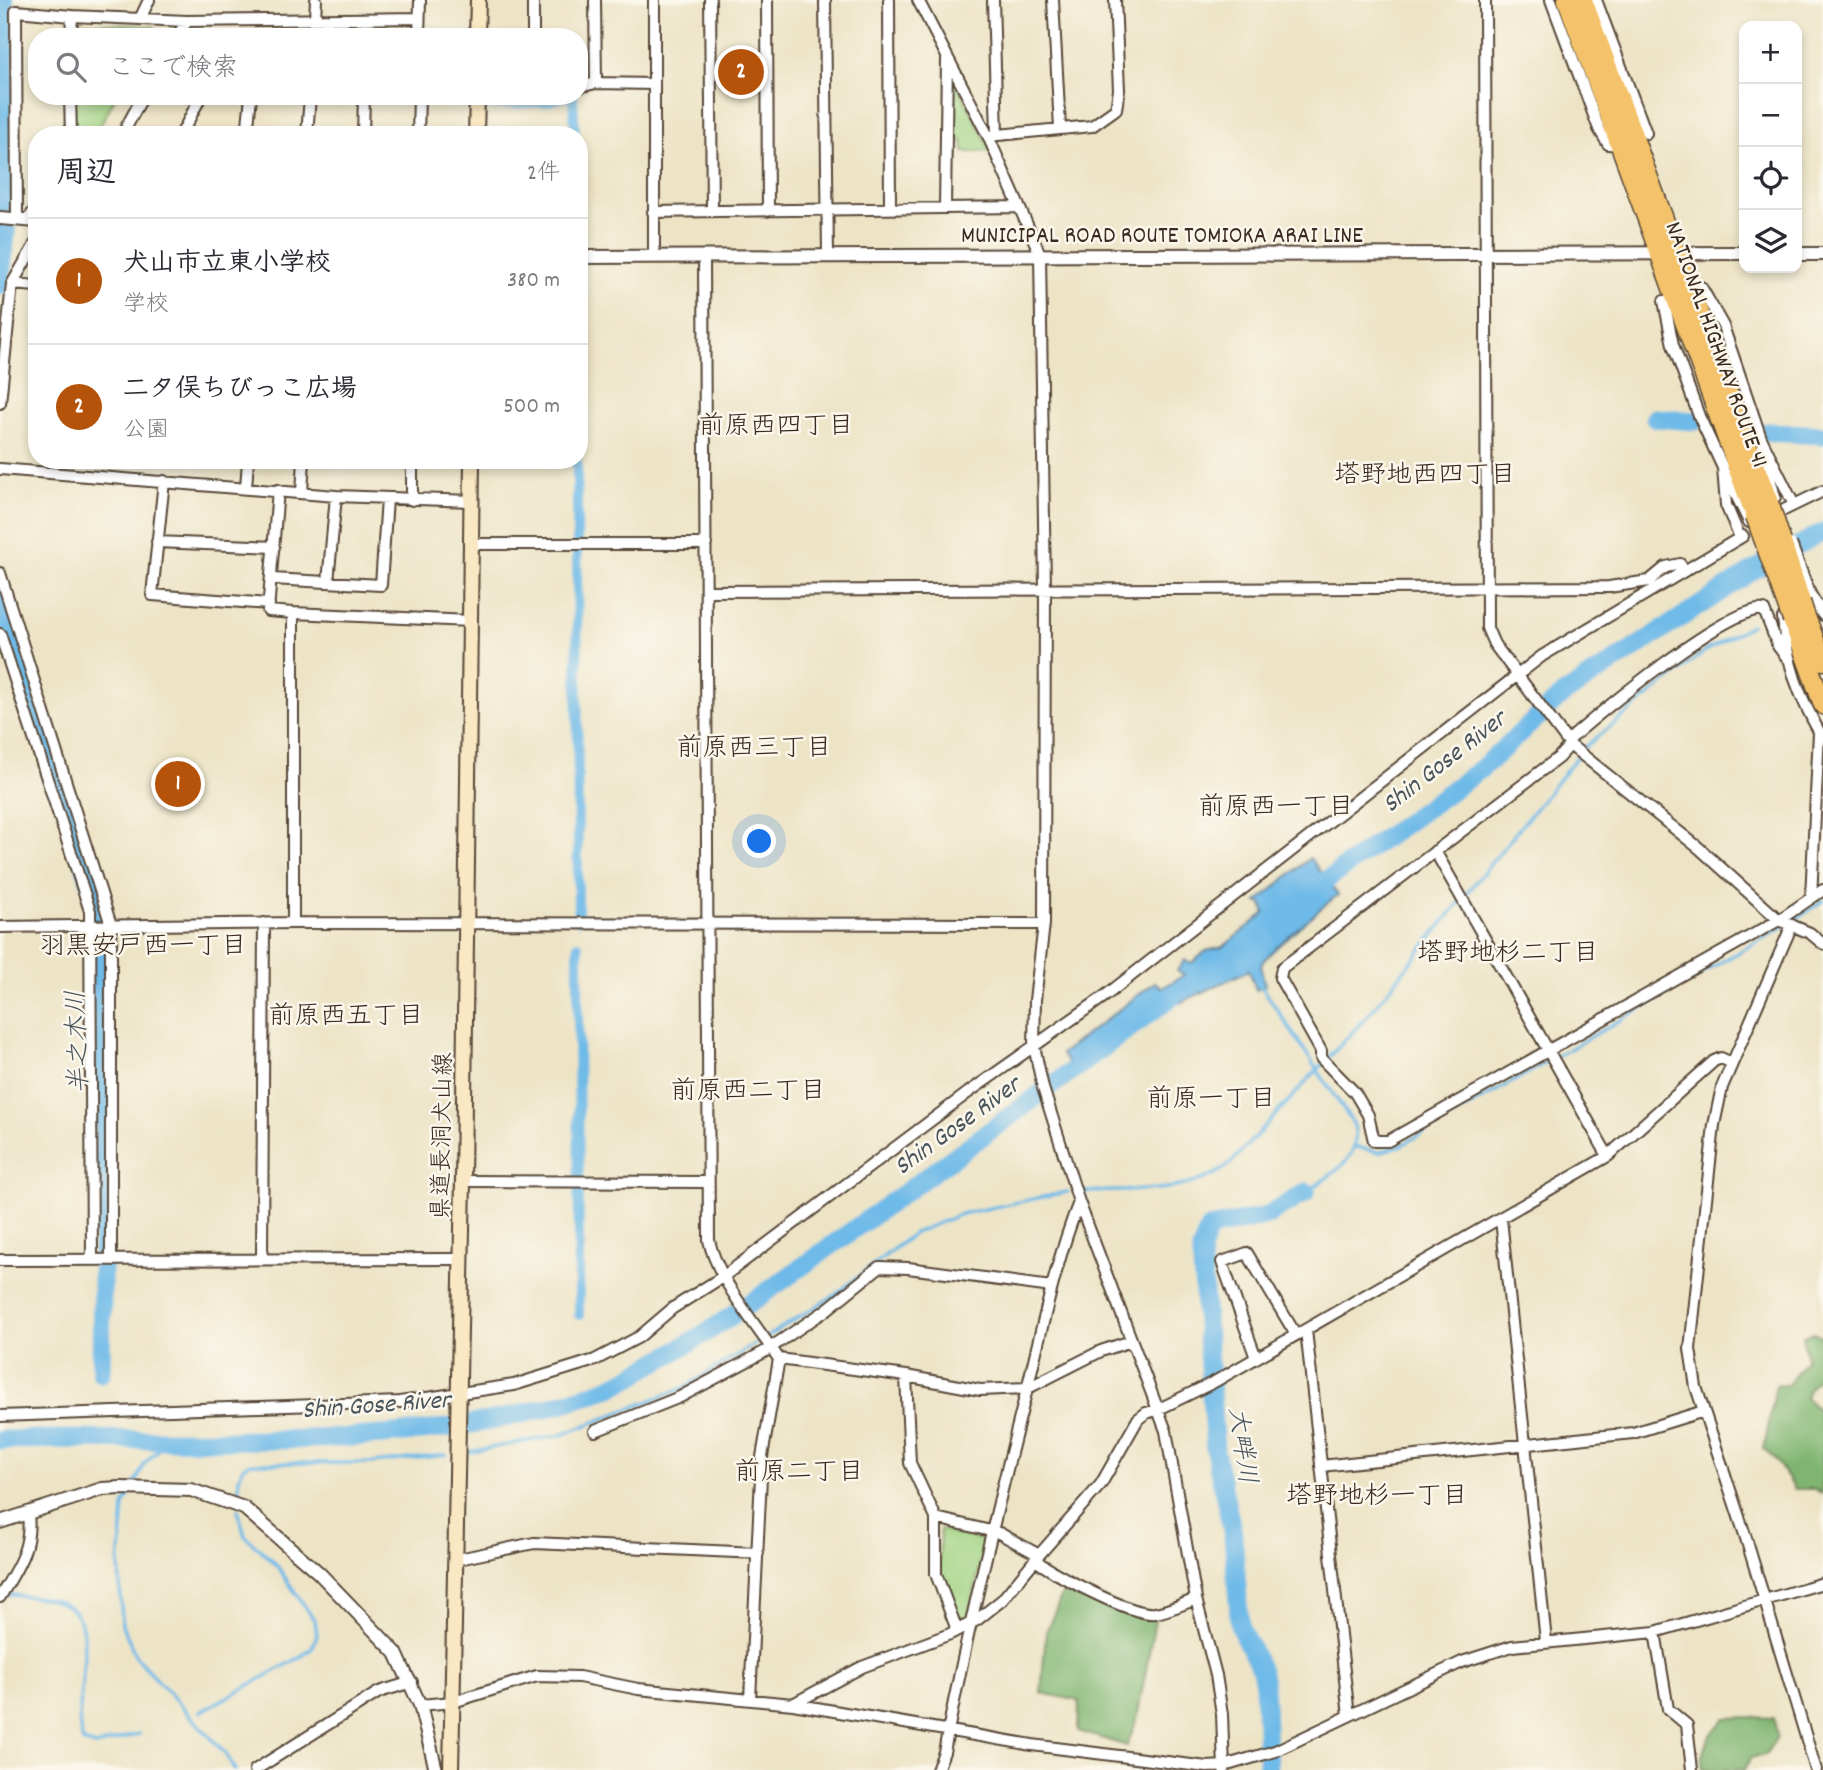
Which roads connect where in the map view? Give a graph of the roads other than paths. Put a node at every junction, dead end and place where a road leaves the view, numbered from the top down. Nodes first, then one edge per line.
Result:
1 (149, 0) edge
2 (316, 0) edge
3 (420, 0) edge
4 (478, 0) edge
5 (533, 0) edge
6 (595, 0) edge
7 (654, 0) edge
8 (710, 0) edge
9 (767, 0) edge
10 (825, 0) edge
11 (889, 0) edge
12 (918, 0) edge
13 (993, 0) edge
14 (1054, 0) edge
15 (1115, 0) edge
16 (1485, 0) edge
17 (1551, 0) edge
18 (1567, 0) edge
19 (1583, 0) edge
20 (1596, 0) edge
21 (72, 16) junction
22 (419, 18) junction
23 (140, 19) junction
24 (315, 19) junction
25 (367, 19) junction
26 (187, 21) junction
27 (71, 28) edge
28 (183, 28) edge
29 (314, 28) edge
30 (366, 28) edge
31 (419, 28) edge
32 (477, 28) edge
33 (533, 28) edge
34 (947, 57) junction
35 (596, 83) junction
36 (654, 84) junction
37 (588, 85) edge
38 (70, 105) edge
39 (138, 105) edge
40 (196, 105) edge
41 (250, 105) edge
42 (309, 105) edge
43 (364, 105) edge
44 (419, 105) edge
45 (477, 105) edge
46 (71, 126) edge
47 (127, 126) edge
48 (186, 126) edge
49 (248, 126) edge
50 (308, 126) edge
51 (363, 126) edge
52 (418, 126) edge
53 (476, 126) edge
54 (1060, 128) junction
55 (1646, 133) dead end
56 (993, 135) junction
57 (1619, 145) junction
58 (1019, 207) junction
59 (945, 208) junction
60 (890, 209) junction
61 (712, 211) junction
62 (768, 211) junction
63 (828, 211) junction
64 (653, 212) junction
65 (19, 219) edge
66 (1669, 253) junction
67 (1739, 253) edge
68 (1040, 254) junction
69 (1802, 254) edge
70 (1823, 254) edge
71 (1486, 255) junction
72 (828, 256) junction
73 (28, 257) edge
74 (588, 257) edge
75 (654, 257) junction
76 (704, 257) junction
77 (12, 284) junction
78 (28, 285) edge
79 (1701, 287) dead end
80 (1664, 302) dead end
81 (0, 403) edge
82 (1762, 438) junction
83 (28, 467) edge
84 (1723, 468) junction
85 (0, 469) edge
86 (66, 469) edge
87 (247, 469) edge
88 (303, 469) edge
89 (412, 469) edge
90 (472, 469) edge
91 (164, 481) junction
92 (246, 488) junction
93 (278, 490) junction
94 (1823, 491) edge
95 (302, 492) junction
96 (336, 496) junction
97 (387, 499) junction
98 (412, 500) junction
99 (472, 501) junction
100 (1772, 511) junction
101 (157, 542) junction
102 (471, 544) junction
103 (706, 544) junction
104 (274, 547) junction
105 (1684, 570) junction
106 (0, 573) edge
107 (272, 579) junction
108 (328, 582) junction
109 (1045, 589) junction
110 (1487, 589) junction
111 (706, 591) junction
112 (270, 604) junction
113 (293, 612) junction
114 (1801, 617) edge
115 (470, 621) junction
116 (0, 634) edge
117 (1787, 658) junction
118 (1823, 662) edge
119 (5, 666) edge
120 (1518, 676) junction
121 (1823, 705) edge
122 (1821, 736) edge
123 (1571, 745) junction
124 (1435, 851) junction
125 (1823, 890) edge
126 (1811, 898) junction
127 (1779, 920) junction
128 (264, 923) junction
129 (293, 923) junction
130 (1044, 924) junction
131 (467, 925) junction
132 (706, 925) junction
133 (1792, 925) junction
134 (101, 926) junction
135 (0, 927) edge
136 (1823, 944) edge
137 (1034, 1046) junction
138 (1548, 1051) junction
139 (1732, 1063) junction
140 (1608, 1156) junction
141 (463, 1181) junction
142 (708, 1182) junction
143 (1079, 1202) junction
144 (1501, 1219) junction
145 (111, 1259) junction
146 (262, 1259) junction
147 (461, 1259) junction
148 (0, 1260) edge
149 (92, 1260) junction
150 (724, 1276) junction
151 (1052, 1287) junction
152 (1301, 1332) junction
153 (1131, 1341) junction
154 (771, 1347) junction
155 (1256, 1358) junction
156 (779, 1359) junction
157 (906, 1376) junction
158 (1028, 1388) junction
159 (458, 1394) junction
160 (1157, 1410) junction
161 (1704, 1411) junction
162 (0, 1416) edge
163 (595, 1431) dead end
164 (1525, 1445) junction
165 (1321, 1466) junction
166 (28, 1514) junction
167 (936, 1518) junction
168 (0, 1522) edge
169 (991, 1533) junction
170 (758, 1553) junction
171 (1037, 1557) junction
172 (454, 1560) junction
173 (1823, 1583) edge
174 (3, 1592) edge
175 (1196, 1599) junction
176 (1765, 1600) junction
177 (969, 1623) junction
178 (957, 1630) junction
179 (1655, 1632) junction
180 (1546, 1641) junction
181 (412, 1682) junction
182 (750, 1699) junction
183 (453, 1702) junction
184 (793, 1704) junction
185 (420, 1705) junction
186 (1349, 1716) junction
187 (948, 1731) junction
188 (1224, 1768) edge
189 (255, 1770) edge
190 (436, 1770) edge
191 (451, 1770) edge
192 (937, 1770) edge
193 (1692, 1770) edge
194 (1816, 1770) edge

1 - 23 street
2 - 24 street
3 - 22 street
4 - 32 main road
5 - 33 street
6 - 35 street
7 - 36 street
8 - 61 street
9 - 62 street
10 - 63 street
11 - 60 street
12 - 34 street
13 - 56 street
14 - 54 street
15 - 54 street
16 - 71 street
17 - 57 street
18 - 57 highway, NATIONAL HIGHWAY ROUTE 41
19 - 66 highway, NATIONAL HIGHWAY ROUTE 41
20 - 55 street
21 - 23 street
21 - 27 street
21 - 65 street
22 - 25 street
22 - 31 street
23 - 26 street
24 - 25 street
24 - 26 street
24 - 29 street
25 - 30 street
26 - 28 street
34 - 56 street
34 - 59 street
35 - 36 street
35 - 37 street
36 - 64 street
38 - 46 street
39 - 47 street
40 - 48 street
41 - 49 street
42 - 50 street
43 - 51 street
44 - 52 street
45 - 53 main road
54 - 56 street
56 - 58 street
57 - 66 highway, NATIONAL HIGHWAY ROUTE 41
58 - 59 street
58 - 68 street
59 - 60 street
60 - 63 street
61 - 62 street
61 - 64 street
62 - 63 street
63 - 72 street
64 - 75 street
66 - 67 street, MUNICIPAL ROAD ROUTE TOMIOKA ARAI LINE
66 - 71 street, MUNICIPAL ROAD ROUTE TOMIOKA ARAI LINE
66 - 100 highway, NATIONAL HIGHWAY ROUTE 41
68 - 71 street, MUNICIPAL ROAD ROUTE TOMIOKA ARAI LINE
68 - 72 street, MUNICIPAL ROAD ROUTE TOMIOKA ARAI LINE
68 - 109 street
69 - 70 street
71 - 110 street
72 - 76 street, MUNICIPAL ROAD ROUTE TOMIOKA ARAI LINE
73 - 77 street
74 - 75 street, MUNICIPAL ROAD ROUTE TOMIOKA ARAI LINE
75 - 76 street, MUNICIPAL ROAD ROUTE TOMIOKA ARAI LINE
76 - 103 street
77 - 78 street
77 - 81 street
79 - 82 street
80 - 84 street
82 - 100 street
82 - 100 street
83 - 85 street
84 - 100 street
84 - 105 street
86 - 91 street
87 - 92 street
88 - 95 street
89 - 98 street
90 - 99 main road, 県道長洞犬山線
91 - 92 street
91 - 101 street
92 - 93 street
93 - 95 street
93 - 104 street
94 - 100 street
95 - 96 street
96 - 97 street
96 - 108 street
97 - 98 street
97 - 108 street
98 - 99 street
99 - 102 main road, 県道長洞犬山線
100 - 114 highway, NATIONAL HIGHWAY ROUTE 41, bridge
100 - 114 street
100 - 114 street, bridge
101 - 104 street
101 - 112 street
102 - 103 street
102 - 115 main road, 県道長洞犬山線
103 - 111 street
104 - 107 street
105 - 110 street
105 - 120 street
106 - 134 street
107 - 108 street
107 - 112 street
109 - 110 street
109 - 111 street
109 - 130 street
110 - 120 street
111 - 132 street
112 - 113 street
113 - 115 street
113 - 129 street
114 - 117 street
114 - 118 highway, NATIONAL HIGHWAY ROUTE 41
114 - 121 highway, NATIONAL HIGHWAY ROUTE 41
115 - 131 main road, 県道長洞犬山線
116 - 119 street
117 - 122 street
117 - 123 street
119 - 134 street
120 - 123 street
120 - 137 street
122 - 126 street
123 - 124 street
123 - 127 street
124 - 138 street
124 - 138 street
125 - 126 street
126 - 127 street
127 - 133 street
127 - 138 street
128 - 129 street
128 - 134 street
128 - 146 street
129 - 131 street
130 - 132 street
130 - 137 street
131 - 132 street
131 - 141 main road, 県道長洞犬山線
132 - 142 street
133 - 136 street
133 - 139 street
134 - 135 street
134 - 145 street
134 - 149 street
137 - 143 street
137 - 150 street
138 - 140 street
139 - 140 street
139 - 161 street
140 - 144 street
141 - 142 street
141 - 147 main road, 県道長洞犬山線
142 - 150 street
143 - 151 street
143 - 153 street
144 - 152 street
144 - 164 street
145 - 146 street
145 - 149 street
146 - 147 street
147 - 159 main road, 県道長洞犬山線
148 - 149 street
150 - 154 street
150 - 159 street
151 - 154 street
151 - 158 street
152 - 155 street
152 - 155 street
152 - 165 street
153 - 158 street
153 - 160 street
154 - 156 street
154 - 163 street
155 - 160 street
156 - 157 street
156 - 170 street
157 - 158 street
157 - 167 street
158 - 169 street
159 - 162 street
159 - 172 main road, 県道長洞犬山線
160 - 171 street
160 - 175 street
161 - 164 street
161 - 176 street
164 - 165 street
164 - 180 street
165 - 186 street
166 - 168 street
166 - 174 street
166 - 181 street
167 - 169 street
167 - 178 street
169 - 171 street
169 - 177 street
170 - 172 street
170 - 182 street
171 - 175 street
171 - 177 street
172 - 183 main road, 県道長洞犬山線
173 - 176 street
175 - 188 street
176 - 179 street
176 - 194 street
177 - 178 street
177 - 187 street
178 - 184 street
179 - 180 street
179 - 193 street
180 - 186 street
181 - 185 street
181 - 189 street
182 - 183 street
182 - 184 street
183 - 185 street
183 - 191 main road, 県道長洞犬山線
184 - 187 street
185 - 190 street
186 - 188 street
187 - 188 street
187 - 192 street

